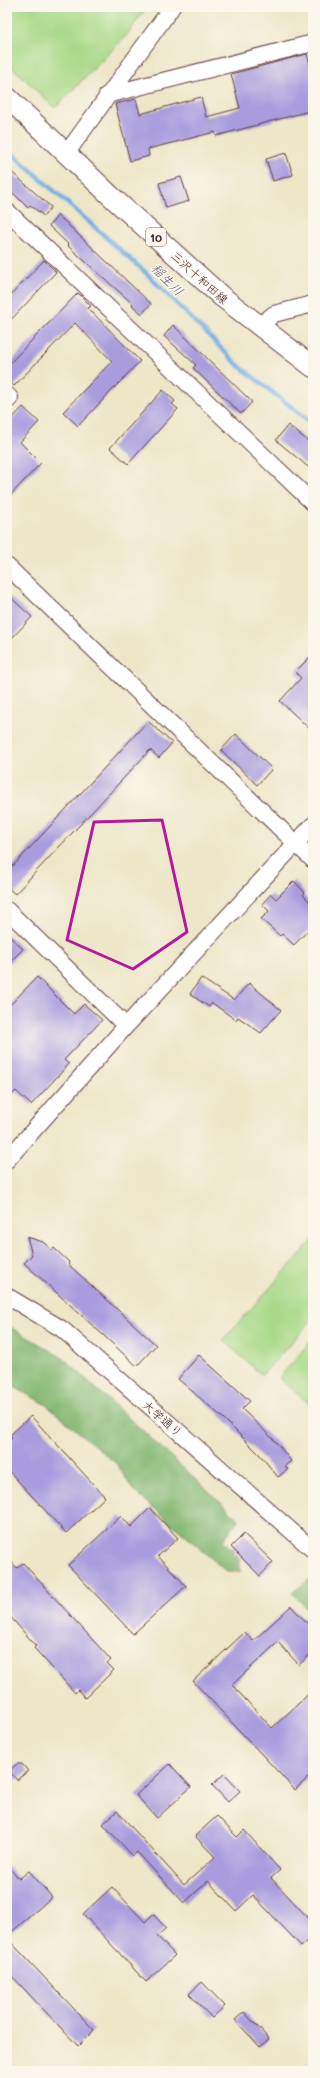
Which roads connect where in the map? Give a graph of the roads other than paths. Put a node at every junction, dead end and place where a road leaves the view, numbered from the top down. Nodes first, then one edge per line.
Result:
1 (172, 7) edge
2 (313, 42) edge
3 (107, 95) junction
4 (7, 97) edge
5 (66, 154) junction
6 (7, 212) edge
7 (313, 304) edge
8 (258, 327) junction
9 (313, 367) edge
10 (7, 395) edge
11 (7, 401) edge
12 (313, 503) edge
13 (7, 566) edge
14 (313, 825) edge
15 (296, 843) junction
16 (313, 860) edge
17 (7, 910) edge
18 (126, 1026) junction
19 (7, 1160) edge
20 (7, 1296) edge
21 (313, 1550) edge

1 - 3 street
2 - 3 street
3 - 5 street
4 - 5 main road, 三沢十和田線 / 10
5 - 8 main road, 三沢十和田線 / 10
6 - 12 street
7 - 8 street
8 - 9 main road, 三沢十和田線 / 10
10 - 11 street
13 - 15 street
14 - 15 street
15 - 16 street
15 - 18 street
17 - 18 street
18 - 19 street
20 - 21 street, 大学通り

